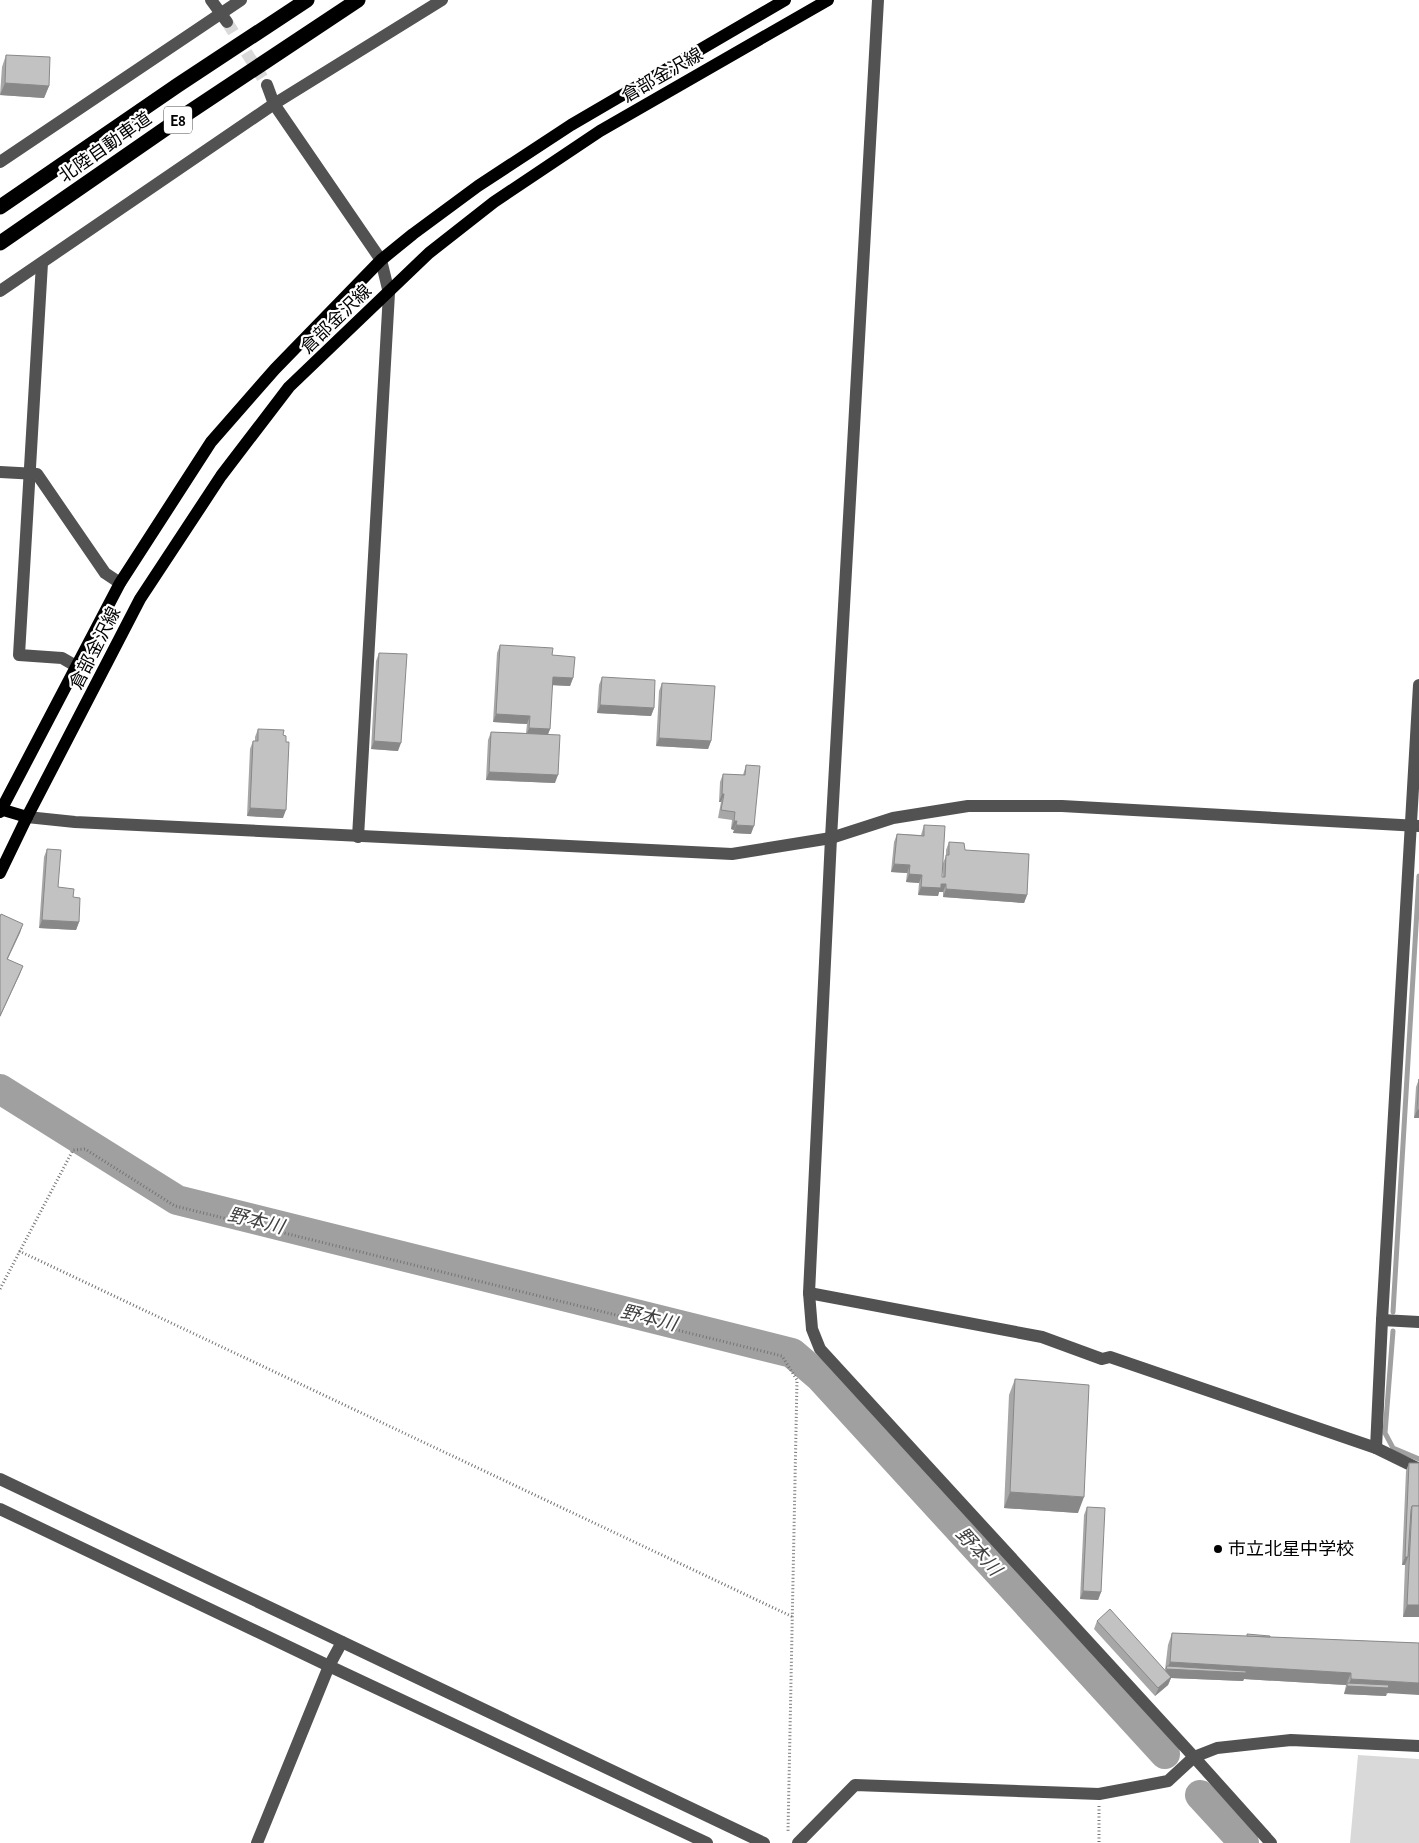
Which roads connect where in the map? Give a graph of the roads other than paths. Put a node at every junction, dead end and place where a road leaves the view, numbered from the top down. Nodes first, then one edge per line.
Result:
1 (211, 0) edge
2 (241, 0) edge
3 (307, 0) edge
4 (358, 0) edge
5 (442, 0) edge
6 (785, 0) edge
7 (828, 0) edge
8 (878, 0) edge
9 (224, 17) junction
10 (267, 85) tunnel mouth
11 (274, 104) junction
12 (0, 162) edge
13 (0, 207) edge
14 (0, 242) edge
15 (382, 260) junction
16 (42, 263) junction
17 (0, 291) edge
18 (389, 293) junction
19 (0, 472) edge
20 (29, 474) junction
21 (120, 583) junction
22 (76, 666) junction
23 (1419, 685) edge
24 (0, 810) edge
25 (27, 817) junction
26 (1415, 826) edge
27 (358, 837) junction
28 (832, 838) junction
29 (0, 873) edge
30 (809, 1293) junction
31 (1382, 1320) junction
32 (1419, 1322) edge
33 (1376, 1448) junction
34 (1419, 1469) edge
35 (0, 1479) edge
36 (0, 1509) edge
37 (342, 1642) junction
38 (329, 1666) junction
39 (1419, 1746) edge
40 (1194, 1758) junction
41 (257, 1843) edge
42 (708, 1843) edge
43 (764, 1843) edge
44 (798, 1843) edge
45 (1271, 1843) edge

1 - 9 street
2 - 9 street
3 - 13 highway, 北陸自動車道 / E8
4 - 14 highway, 北陸自動車道 / E8
5 - 11 street
6 - 15 main road, 倉部金沢線
7 - 18 main road, 倉部金沢線
8 - 28 street
9 - 12 street
10 - 11 street
11 - 15 street
11 - 16 street
15 - 18 street
15 - 21 main road, 倉部金沢線
16 - 17 street
16 - 20 street
18 - 25 main road, 倉部金沢線
18 - 27 street
19 - 20 street
20 - 21 street
20 - 22 street
21 - 22 main road, 倉部金沢線
22 - 24 main road, 倉部金沢線
23 - 26 street
24 - 25 main road
25 - 27 street
25 - 29 main road, 倉部金沢線
26 - 28 street
26 - 31 street
27 - 28 street
28 - 30 street
30 - 33 street
30 - 40 street
31 - 32 street
31 - 33 street
33 - 34 street
35 - 37 street
36 - 38 street
37 - 38 street
37 - 43 street
38 - 41 street
38 - 42 street
39 - 40 street
40 - 44 street
40 - 45 street

